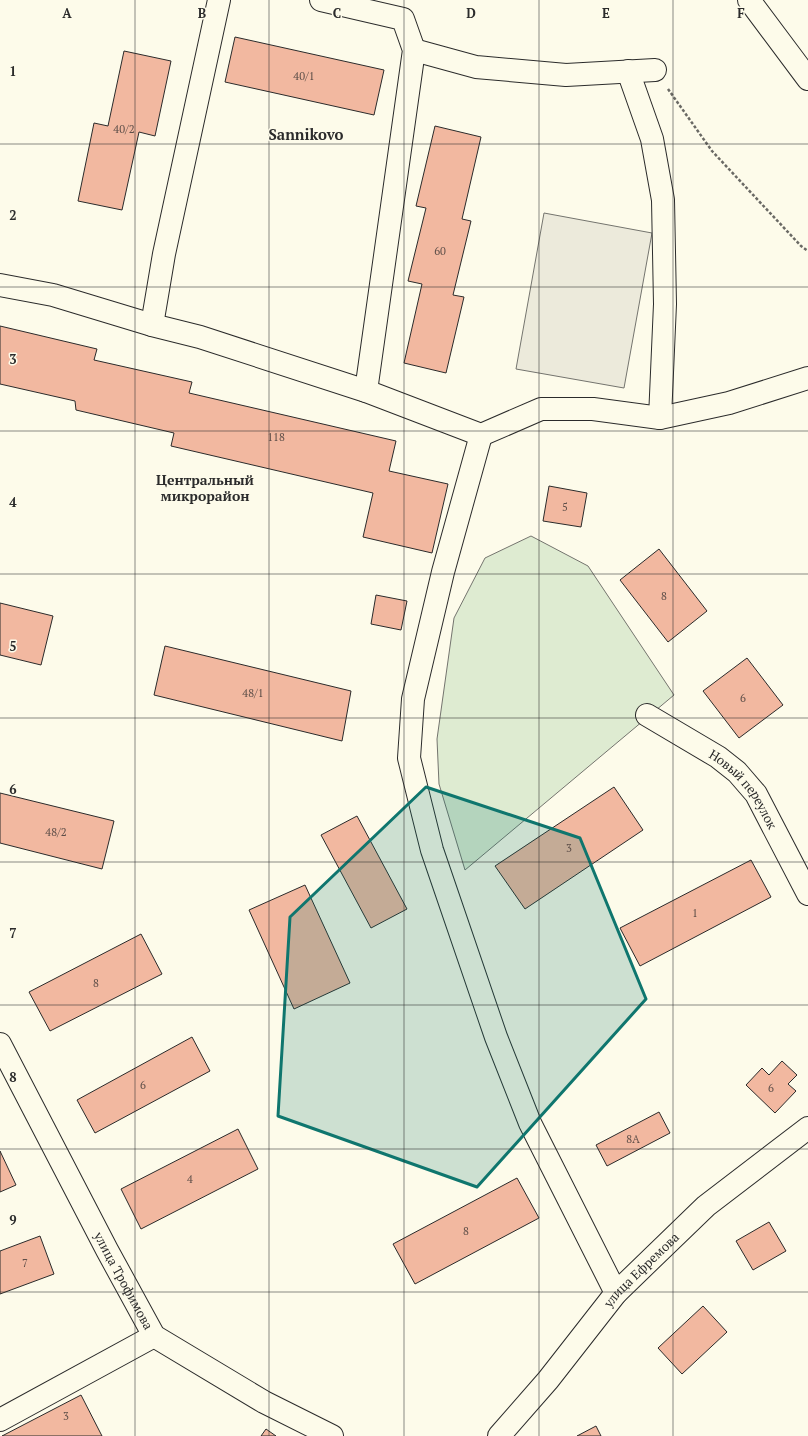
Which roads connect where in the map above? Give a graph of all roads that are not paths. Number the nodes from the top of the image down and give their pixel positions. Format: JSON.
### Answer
{"nodes":[{"id":1,"x":219,"y":0,"type":"edge"},
{"id":2,"x":321,"y":0,"type":"edge"},
{"id":3,"x":749,"y":0,"type":"edge"},
{"id":4,"x":414,"y":50,"type":"junction"},
{"id":5,"x":655,"y":70,"type":"road end"},
{"id":6,"x":628,"y":71,"type":"junction"},
{"id":7,"x":808,"y":79,"type":"edge"},
{"id":8,"x":0,"y":285,"type":"edge"},
{"id":9,"x":152,"y":326,"type":"junction"},
{"id":10,"x":808,"y":378,"type":"edge"},
{"id":11,"x":366,"y":391,"type":"junction"},
{"id":12,"x":660,"y":418,"type":"junction"},
{"id":13,"x":481,"y":434,"type":"junction"},
{"id":14,"x":647,"y":715,"type":"dead end"},
{"id":15,"x":808,"y":894,"type":"edge"},
{"id":16,"x":0,"y":1044,"type":"edge"},
{"id":17,"x":808,"y":1128,"type":"edge"},
{"id":18,"x":616,"y":1293,"type":"junction"},
{"id":19,"x":154,"y":1336,"type":"junction"},
{"id":20,"x":0,"y":1420,"type":"edge"},
{"id":21,"x":332,"y":1436,"type":"edge"},
{"id":22,"x":499,"y":1436,"type":"edge"}],
"edges":[{"from":1,"to":9,"type":"street"},
{"from":2,"to":4,"type":"street"},
{"from":3,"to":7,"type":"street"},
{"from":4,"to":6,"type":"street"},
{"from":4,"to":11,"type":"street"},
{"from":5,"to":6,"type":"street"},
{"from":6,"to":12,"type":"street"},
{"from":8,"to":9,"type":"street"},
{"from":9,"to":11,"type":"street"},
{"from":10,"to":12,"type":"street"},
{"from":11,"to":13,"type":"street"},
{"from":12,"to":13,"type":"street"},
{"from":13,"to":18,"type":"street"},
{"from":14,"to":15,"type":"street","name":"Новый переулок"},
{"from":16,"to":19,"type":"street","name":"улица Трофимова"},
{"from":17,"to":18,"type":"street","name":"улица Ефремова"},
{"from":18,"to":22,"type":"street","name":"улица Ефремова"},
{"from":19,"to":20,"type":"street"},
{"from":19,"to":21,"type":"street","name":"улица Трофимова"}]}
